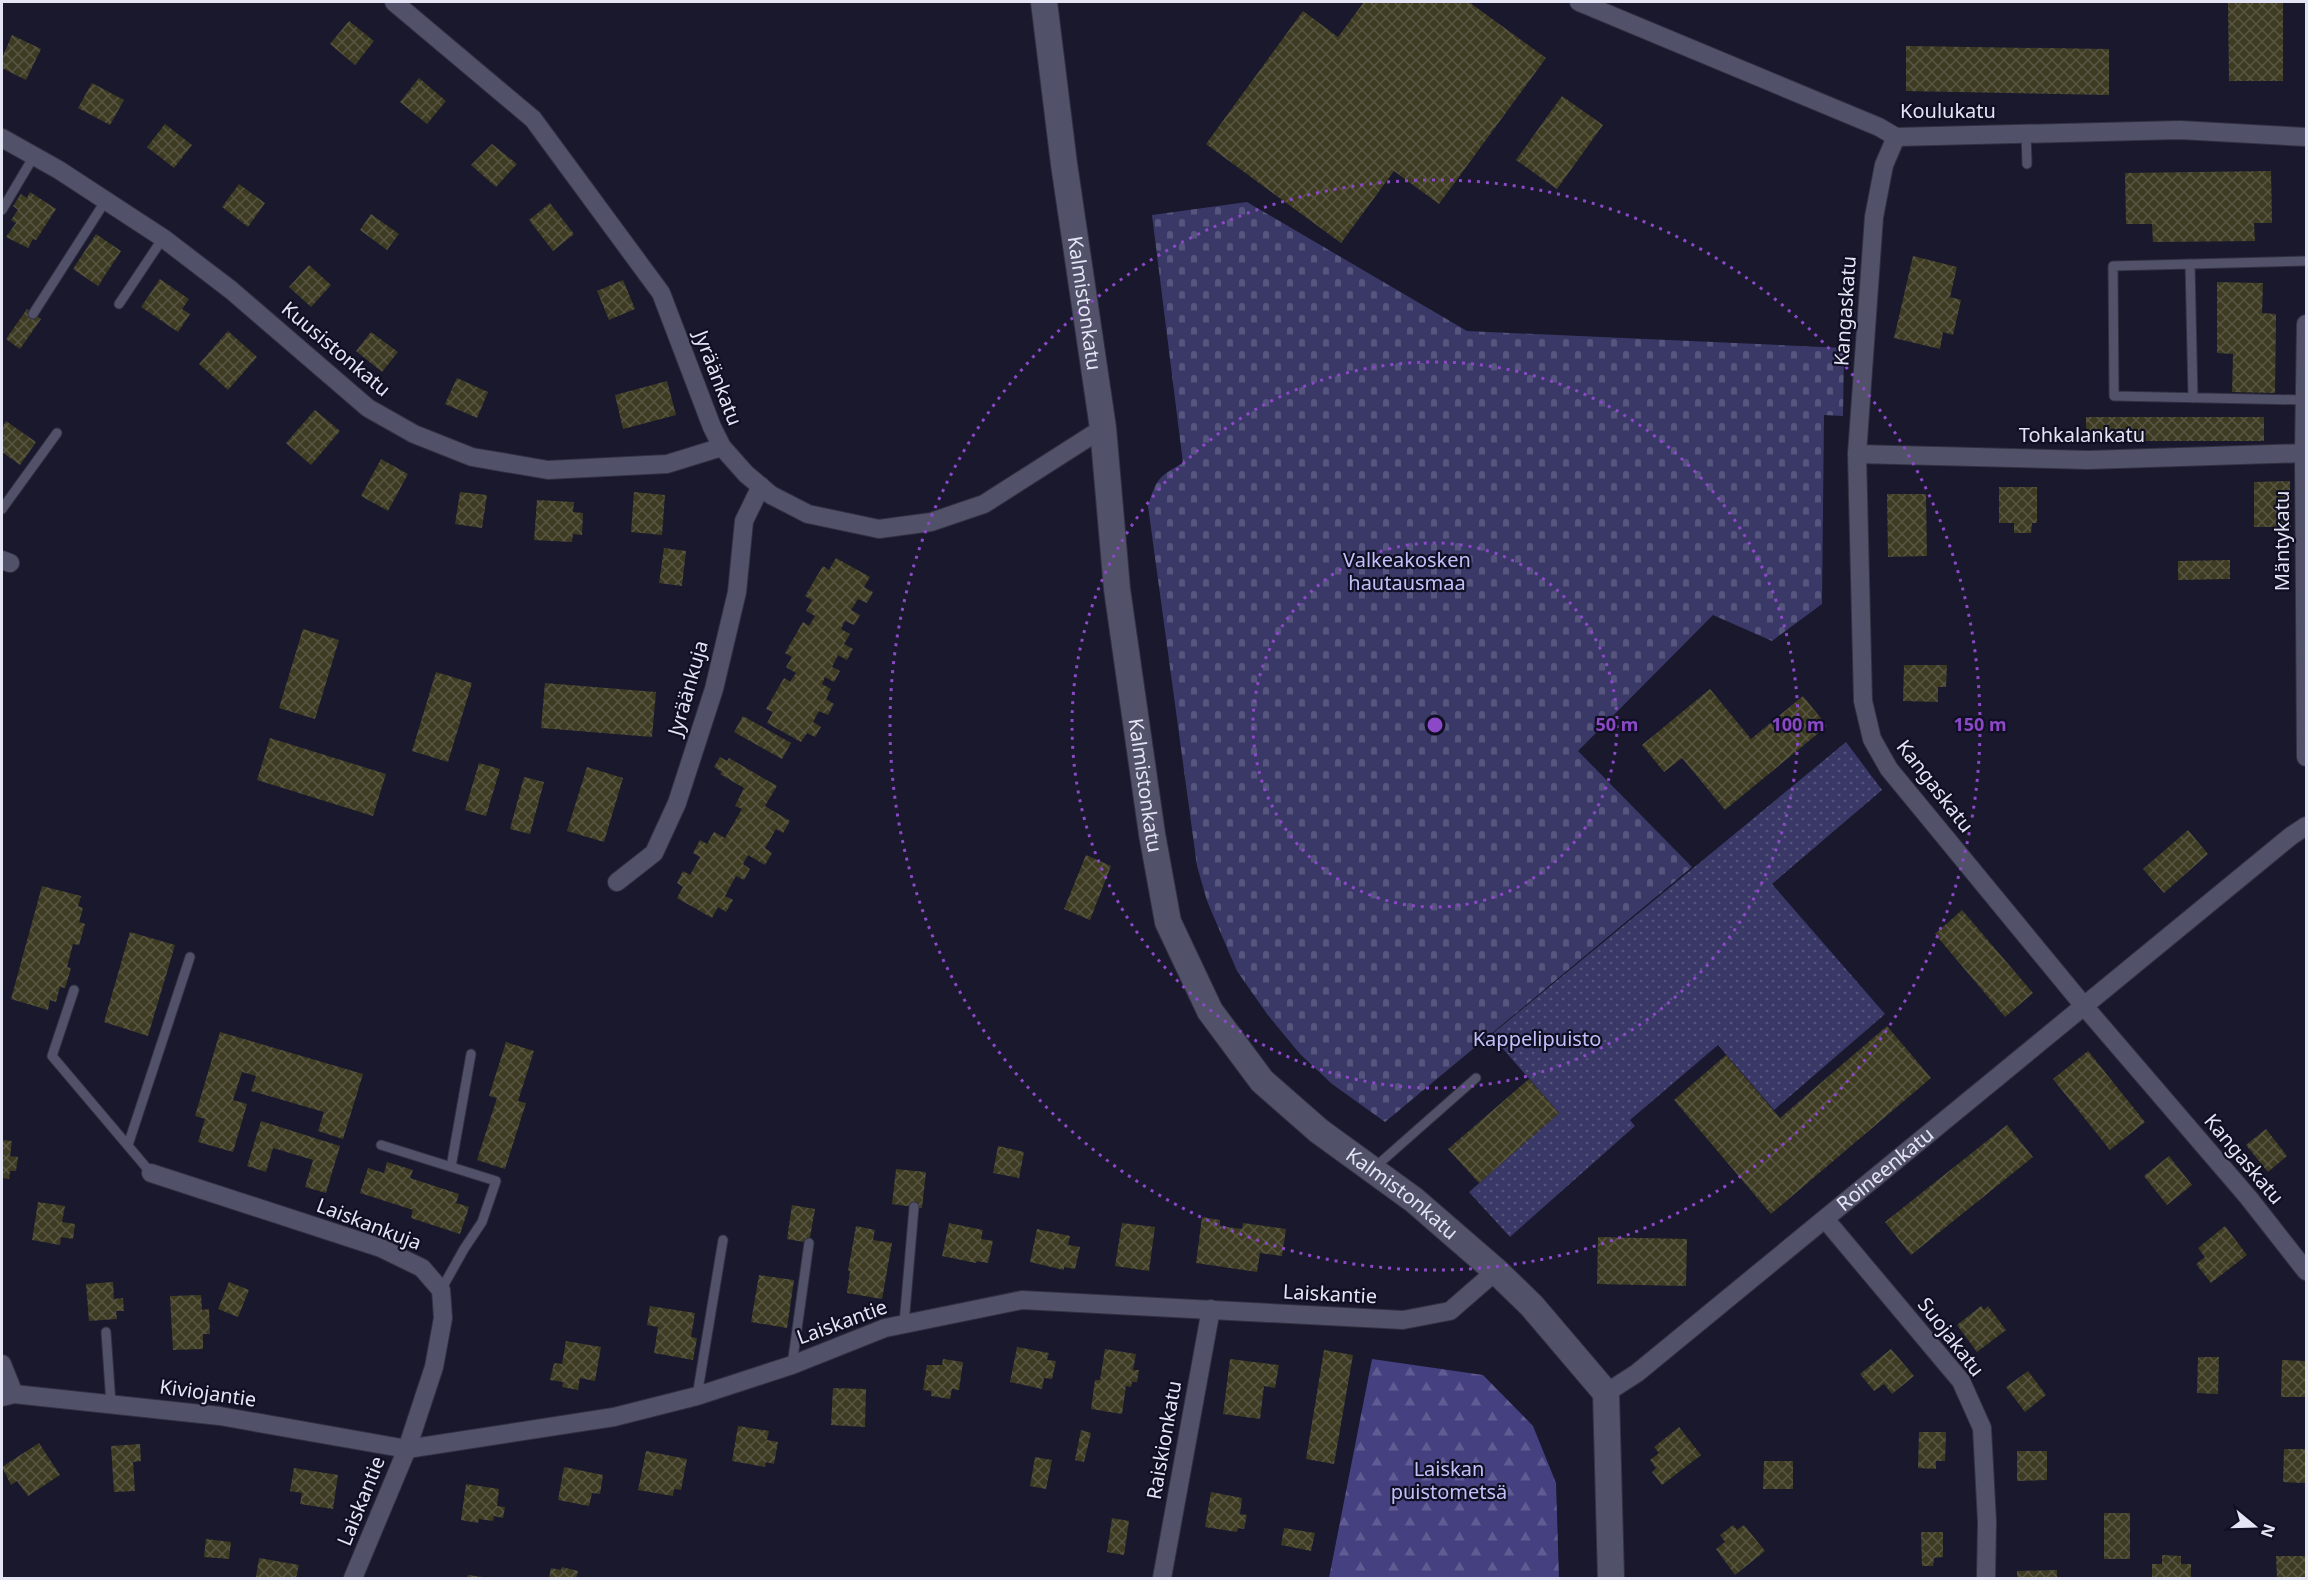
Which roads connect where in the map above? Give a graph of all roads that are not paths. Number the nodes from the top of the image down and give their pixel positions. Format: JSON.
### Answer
{"nodes":[{"id":1,"x":394,"y":2,"type":"edge"},
{"id":2,"x":1044,"y":2,"type":"edge"},
{"id":3,"x":1580,"y":2,"type":"edge"},
{"id":4,"x":2026,"y":133,"type":"junction"},
{"id":5,"x":1896,"y":137,"type":"junction"},
{"id":6,"x":2307,"y":137,"type":"edge"},
{"id":7,"x":2,"y":138,"type":"edge"},
{"id":8,"x":34,"y":156,"type":"junction"},
{"id":9,"x":2027,"y":164,"type":"dead end"},
{"id":10,"x":106,"y":200,"type":"junction"},
{"id":11,"x":2,"y":210,"type":"edge"},
{"id":12,"x":163,"y":238,"type":"junction"},
{"id":13,"x":2307,"y":261,"type":"edge"},
{"id":14,"x":2190,"y":264,"type":"junction"},
{"id":15,"x":119,"y":304,"type":"dead end"},
{"id":16,"x":33,"y":314,"type":"dead end"},
{"id":17,"x":2307,"y":324,"type":"edge"},
{"id":18,"x":2193,"y":398,"type":"junction"},
{"id":19,"x":2305,"y":400,"type":"edge"},
{"id":20,"x":1102,"y":428,"type":"junction"},
{"id":21,"x":57,"y":433,"type":"dead end"},
{"id":22,"x":722,"y":447,"type":"junction"},
{"id":23,"x":2305,"y":453,"type":"edge"},
{"id":24,"x":1857,"y":454,"type":"junction"},
{"id":25,"x":761,"y":486,"type":"junction"},
{"id":26,"x":2,"y":509,"type":"edge"},
{"id":27,"x":2307,"y":757,"type":"edge"},
{"id":28,"x":2307,"y":826,"type":"edge"},
{"id":29,"x":617,"y":882,"type":"dead end"},
{"id":30,"x":190,"y":957,"type":"dead end"},
{"id":31,"x":74,"y":990,"type":"dead end"},
{"id":32,"x":2084,"y":1006,"type":"junction"},
{"id":33,"x":471,"y":1054,"type":"dead end"},
{"id":34,"x":1476,"y":1078,"type":"dead end"},
{"id":35,"x":128,"y":1145,"type":"junction"},
{"id":36,"x":381,"y":1145,"type":"dead end"},
{"id":37,"x":451,"y":1167,"type":"junction"},
{"id":38,"x":1373,"y":1170,"type":"junction"},
{"id":39,"x":151,"y":1173,"type":"joint"},
{"id":40,"x":915,"y":1207,"type":"dead end"},
{"id":41,"x":1825,"y":1219,"type":"junction"},
{"id":42,"x":723,"y":1240,"type":"dead end"},
{"id":43,"x":809,"y":1243,"type":"dead end"},
{"id":44,"x":1496,"y":1271,"type":"junction"},
{"id":45,"x":2307,"y":1271,"type":"edge"},
{"id":46,"x":441,"y":1290,"type":"junction"},
{"id":47,"x":1210,"y":1309,"type":"junction"},
{"id":48,"x":904,"y":1324,"type":"junction"},
{"id":49,"x":106,"y":1332,"type":"dead end"},
{"id":50,"x":2,"y":1364,"type":"edge"},
{"id":51,"x":792,"y":1365,"type":"junction"},
{"id":52,"x":1606,"y":1393,"type":"junction"},
{"id":53,"x":8,"y":1395,"type":"edge"},
{"id":54,"x":697,"y":1396,"type":"junction"},
{"id":55,"x":111,"y":1404,"type":"junction"},
{"id":56,"x":407,"y":1449,"type":"junction"},
{"id":57,"x":354,"y":1578,"type":"edge"},
{"id":58,"x":1162,"y":1578,"type":"edge"},
{"id":59,"x":1611,"y":1578,"type":"edge"},
{"id":60,"x":1986,"y":1578,"type":"edge"}],
"edges":[{"from":1,"to":22,"type":"street","name":"Jyräänkatu"},
{"from":2,"to":20,"type":"street","name":"Kalmistonkatu"},
{"from":3,"to":5,"type":"street","name":"Koulukatu"},
{"from":4,"to":5,"type":"street","name":"Koulukatu"},
{"from":4,"to":6,"type":"street","name":"Koulukatu"},
{"from":4,"to":9,"type":"lane"},
{"from":5,"to":24,"type":"street","name":"Kangaskatu"},
{"from":7,"to":8,"type":"street","name":"Kuusistonkatu"},
{"from":8,"to":10,"type":"street","name":"Kuusistonkatu"},
{"from":8,"to":11,"type":"lane"},
{"from":10,"to":12,"type":"street","name":"Kuusistonkatu"},
{"from":10,"to":16,"type":"lane"},
{"from":12,"to":15,"type":"lane"},
{"from":12,"to":22,"type":"street","name":"Kuusistonkatu"},
{"from":13,"to":14,"type":"lane"},
{"from":14,"to":18,"type":"lane"},
{"from":14,"to":18,"type":"lane"},
{"from":17,"to":19,"type":"street","name":"Mäntykatu"},
{"from":18,"to":19,"type":"lane"},
{"from":19,"to":23,"type":"street","name":"Mäntykatu"},
{"from":20,"to":25,"type":"street","name":"Jyräänkatu"},
{"from":20,"to":38,"type":"street","name":"Kalmistonkatu"},
{"from":21,"to":26,"type":"lane"},
{"from":22,"to":25,"type":"street","name":"Jyräänkatu"},
{"from":23,"to":24,"type":"street","name":"Tohkalankatu"},
{"from":23,"to":27,"type":"street","name":"Mäntykatu"},
{"from":24,"to":32,"type":"street","name":"Kangaskatu"},
{"from":25,"to":29,"type":"street","name":"Jyräänkuja"},
{"from":28,"to":32,"type":"street","name":"Roineenkatu"},
{"from":30,"to":35,"type":"lane"},
{"from":31,"to":35,"type":"lane"},
{"from":32,"to":41,"type":"street","name":"Roineenkatu"},
{"from":32,"to":45,"type":"street","name":"Kangaskatu"},
{"from":33,"to":37,"type":"lane"},
{"from":34,"to":38,"type":"lane"},
{"from":35,"to":39,"type":"lane"},
{"from":36,"to":37,"type":"lane"},
{"from":37,"to":46,"type":"lane"},
{"from":38,"to":44,"type":"street","name":"Kalmistonkatu"},
{"from":39,"to":46,"type":"street","name":"Laiskankuja"},
{"from":40,"to":48,"type":"lane"},
{"from":41,"to":52,"type":"street","name":"Roineenkatu"},
{"from":41,"to":60,"type":"street","name":"Suojakatu"},
{"from":42,"to":54,"type":"lane"},
{"from":43,"to":51,"type":"lane"},
{"from":44,"to":47,"type":"street","name":"Laiskantie"},
{"from":44,"to":52,"type":"street","name":"Kalmistonkatu"},
{"from":46,"to":56,"type":"street"},
{"from":47,"to":48,"type":"street","name":"Laiskantie"},
{"from":47,"to":58,"type":"street","name":"Raiskionkatu"},
{"from":48,"to":51,"type":"street","name":"Laiskantie"},
{"from":49,"to":55,"type":"lane"},
{"from":50,"to":53,"type":"street"},
{"from":51,"to":54,"type":"street","name":"Laiskantie"},
{"from":52,"to":59,"type":"street"},
{"from":53,"to":55,"type":"street","name":"Kiviojantie"},
{"from":54,"to":56,"type":"street","name":"Laiskantie"},
{"from":55,"to":56,"type":"street","name":"Kiviojantie"},
{"from":56,"to":57,"type":"street","name":"Laiskantie"}]}
